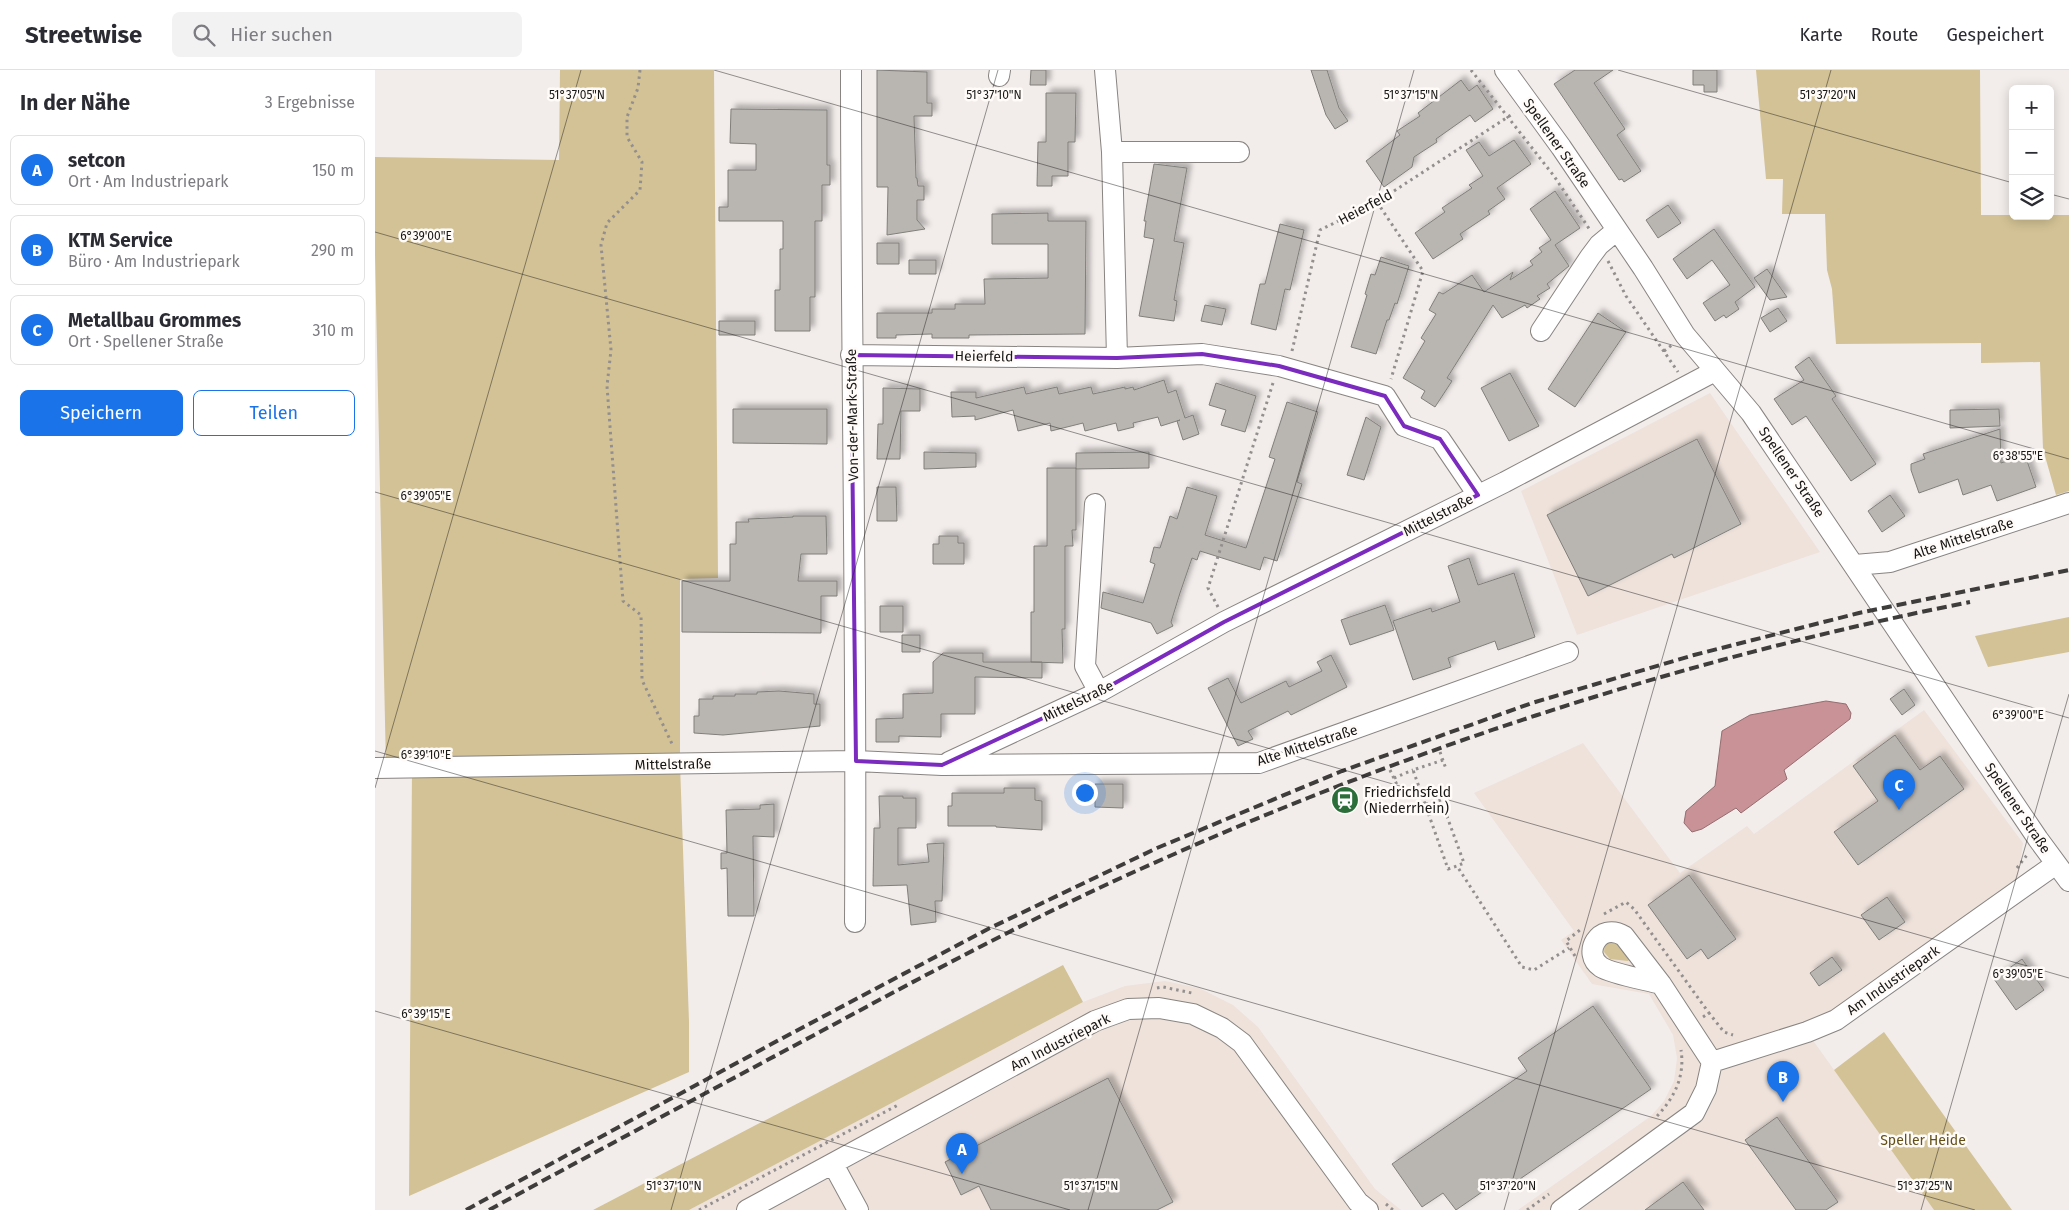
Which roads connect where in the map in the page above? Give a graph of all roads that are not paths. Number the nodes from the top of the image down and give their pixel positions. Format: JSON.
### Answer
{"nodes":[{"id":1,"x":851,"y":70,"type":"edge"},
{"id":2,"x":1105,"y":70,"type":"edge"},
{"id":3,"x":1505,"y":70,"type":"edge"},
{"id":4,"x":1112,"y":152,"type":"junction"},
{"id":5,"x":1239,"y":152,"type":"dead end"},
{"id":6,"x":1617,"y":230,"type":"junction"},
{"id":7,"x":1541,"y":331,"type":"dead end"},
{"id":8,"x":851,"y":355,"type":"junction"},
{"id":9,"x":1117,"y":358,"type":"junction"},
{"id":10,"x":1715,"y":370,"type":"junction"},
{"id":11,"x":1477,"y":495,"type":"junction"},
{"id":12,"x":2069,"y":503,"type":"edge"},
{"id":13,"x":1095,"y":504,"type":"dead end"},
{"id":14,"x":1855,"y":565,"type":"junction"},
{"id":15,"x":1568,"y":652,"type":"dead end"},
{"id":16,"x":1099,"y":692,"type":"junction"},
{"id":17,"x":856,"y":761,"type":"junction"},
{"id":18,"x":942,"y":765,"type":"junction"},
{"id":19,"x":375,"y":768,"type":"edge"},
{"id":20,"x":2056,"y":864,"type":"junction"},
{"id":21,"x":2069,"y":882,"type":"edge"},
{"id":22,"x":855,"y":922,"type":"dead end"},
{"id":23,"x":1661,"y":984,"type":"dead end"},
{"id":24,"x":1713,"y":1062,"type":"junction"},
{"id":25,"x":833,"y":1164,"type":"junction"},
{"id":26,"x":1556,"y":1202,"type":"edge"},
{"id":27,"x":1377,"y":1207,"type":"edge"},
{"id":28,"x":747,"y":1210,"type":"edge"},
{"id":29,"x":859,"y":1210,"type":"edge"}],
"edges":[{"from":1,"to":8,"type":"street","name":"Von-der-Mark-Straße"},
{"from":2,"to":4,"type":"street"},
{"from":3,"to":6,"type":"street","name":"Spellener Straße"},
{"from":4,"to":5,"type":"street"},
{"from":4,"to":9,"type":"street"},
{"from":6,"to":7,"type":"street"},
{"from":6,"to":10,"type":"street","name":"Spellener Straße"},
{"from":8,"to":9,"type":"street","name":"Heierfeld"},
{"from":8,"to":17,"type":"street","name":"Von-der-Mark-Straße"},
{"from":9,"to":11,"type":"street","name":"Heierfeld"},
{"from":10,"to":11,"type":"street","name":"Mittelstraße"},
{"from":10,"to":14,"type":"street","name":"Spellener Straße"},
{"from":11,"to":16,"type":"street","name":"Mittelstraße"},
{"from":12,"to":14,"type":"street","name":"Alte Mittelstraße"},
{"from":13,"to":16,"type":"street"},
{"from":14,"to":20,"type":"street","name":"Spellener Straße"},
{"from":15,"to":18,"type":"street","name":"Alte Mittelstraße"},
{"from":16,"to":18,"type":"street","name":"Mittelstraße"},
{"from":17,"to":18,"type":"street","name":"Mittelstraße"},
{"from":17,"to":19,"type":"street","name":"Mittelstraße"},
{"from":17,"to":22,"type":"street","name":"Von-der-Mark-Straße"},
{"from":20,"to":21,"type":"street","name":"Spellener Straße"},
{"from":20,"to":24,"type":"street","name":"Am Industriepark"},
{"from":23,"to":24,"type":"street"},
{"from":24,"to":26,"type":"street"},
{"from":25,"to":27,"type":"street","name":"Am Industriepark"},
{"from":25,"to":28,"type":"street","name":"Am Industriepark"},
{"from":25,"to":29,"type":"street"}]}
